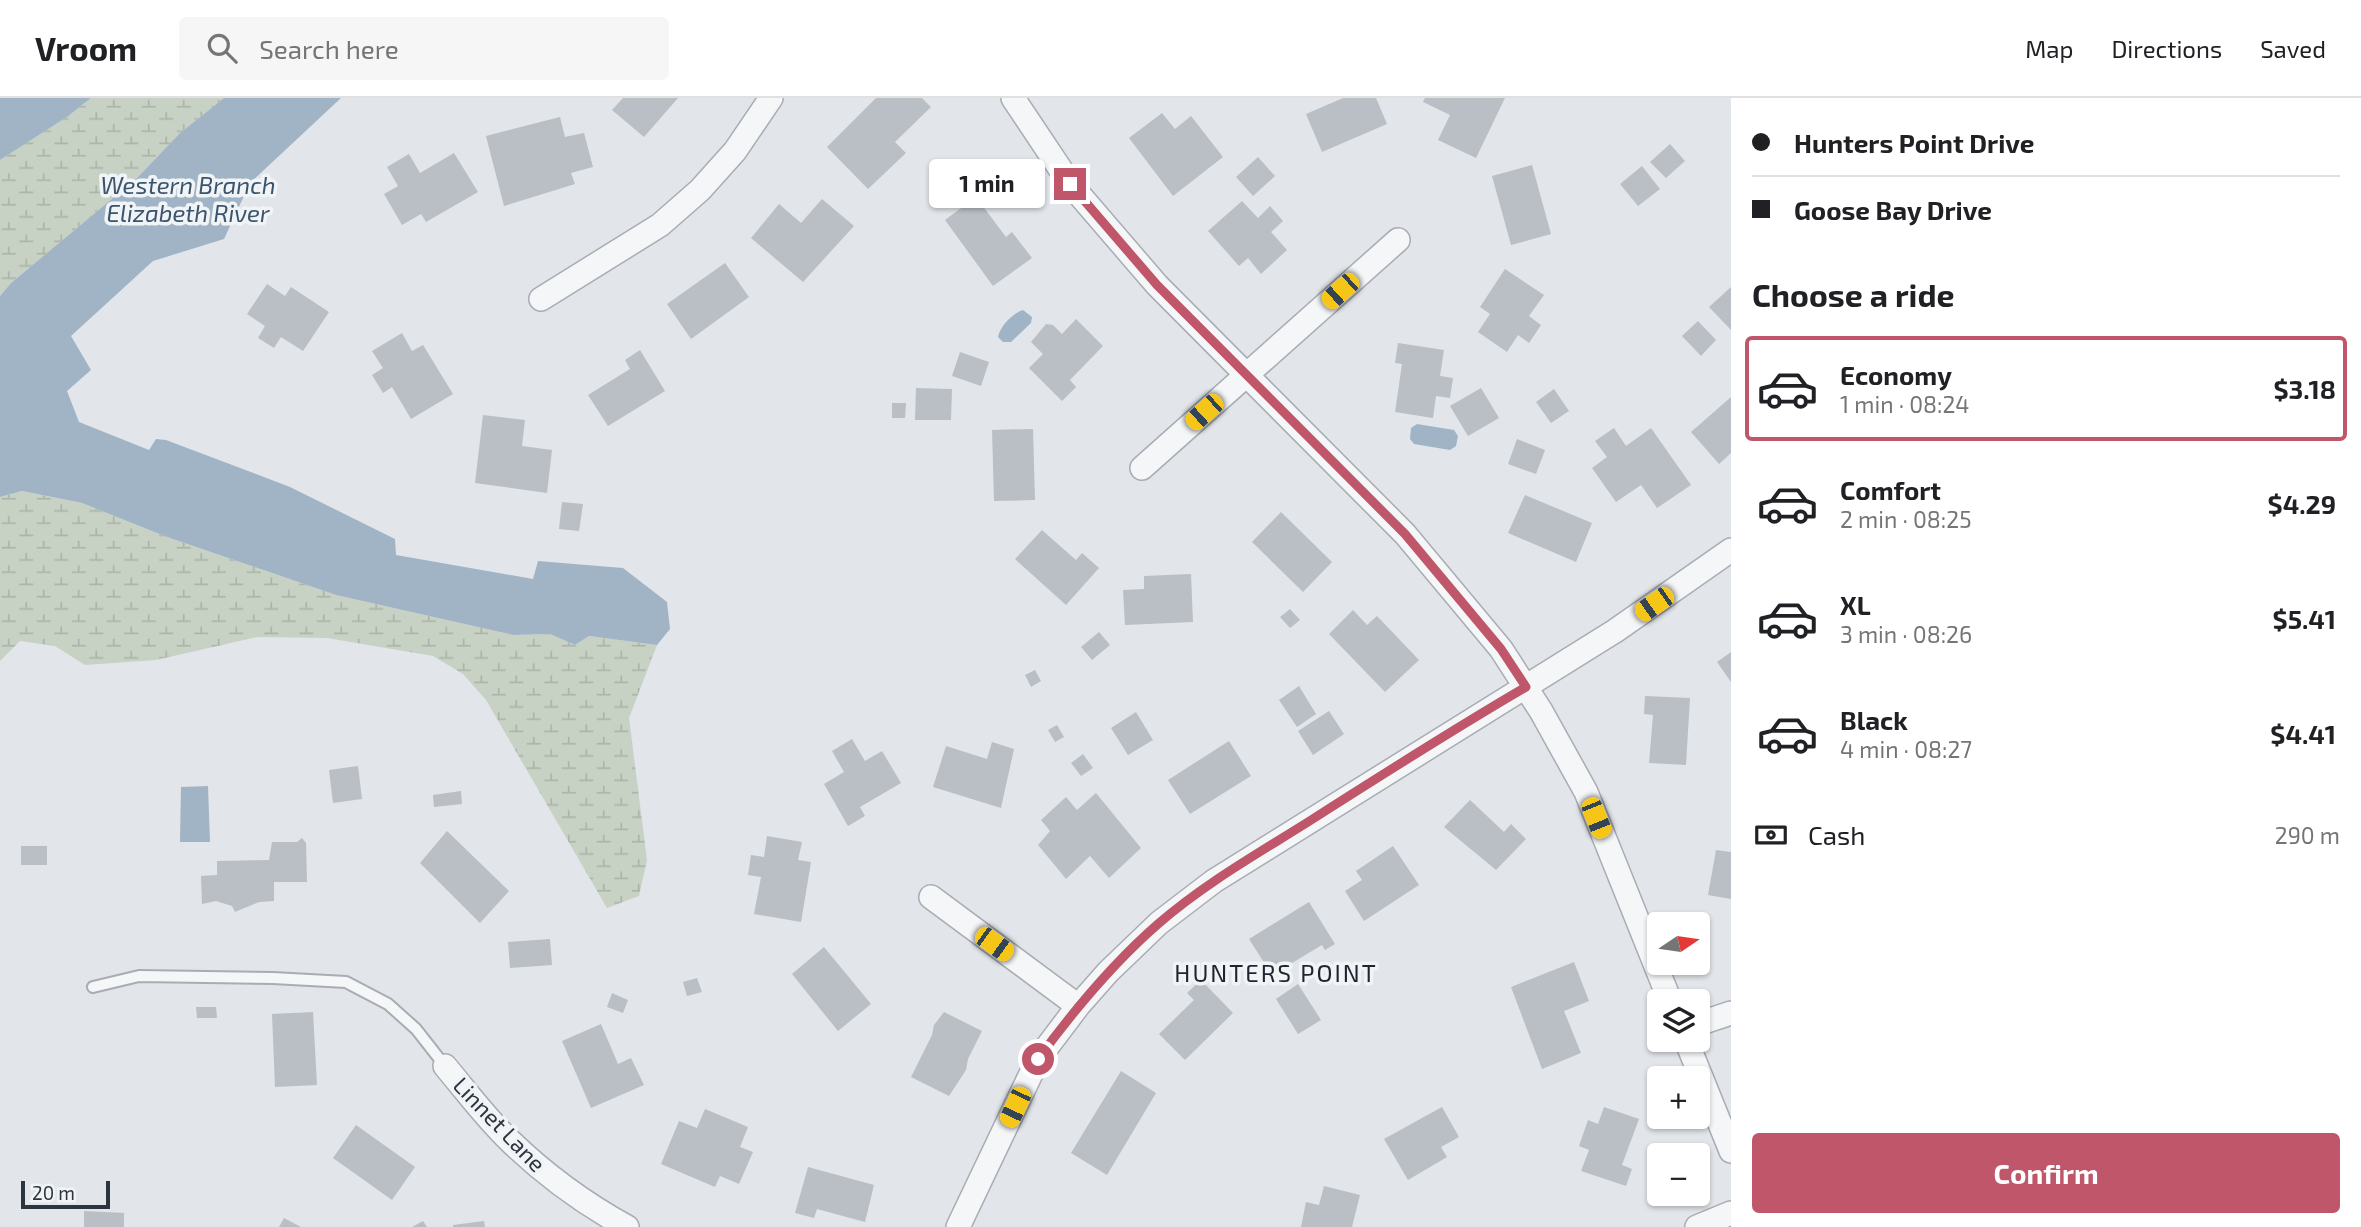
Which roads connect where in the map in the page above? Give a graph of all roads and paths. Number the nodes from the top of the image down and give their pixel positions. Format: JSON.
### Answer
{"nodes":[{"id":1,"x":771,"y":98,"type":"edge"},
{"id":2,"x":1013,"y":98,"type":"edge"},
{"id":3,"x":1398,"y":240,"type":"dead end"},
{"id":4,"x":541,"y":299,"type":"dead end"},
{"id":5,"x":1245,"y":376,"type":"junction"},
{"id":6,"x":1142,"y":468,"type":"dead end"},
{"id":7,"x":1731,"y":550,"type":"edge"},
{"id":8,"x":1526,"y":687,"type":"junction"},
{"id":9,"x":931,"y":897,"type":"dead end"},
{"id":10,"x":93,"y":987,"type":"dead end"},
{"id":11,"x":1665,"y":989,"type":"edge"},
{"id":12,"x":1078,"y":1006,"type":"junction"},
{"id":13,"x":1731,"y":1013,"type":"edge"},
{"id":14,"x":1710,"y":1020,"type":"edge"},
{"id":15,"x":1691,"y":1052,"type":"edge"},
{"id":16,"x":445,"y":1066,"type":"joint"},
{"id":17,"x":1731,"y":1151,"type":"edge"},
{"id":18,"x":1731,"y":1213,"type":"edge"},
{"id":19,"x":604,"y":1221,"type":"edge"},
{"id":20,"x":627,"y":1227,"type":"edge"},
{"id":21,"x":958,"y":1227,"type":"edge"},
{"id":22,"x":1697,"y":1227,"type":"edge"}],
"edges":[{"from":1,"to":4,"type":"street"},
{"from":2,"to":5,"type":"street"},
{"from":3,"to":5,"type":"street"},
{"from":5,"to":6,"type":"street"},
{"from":5,"to":8,"type":"street"},
{"from":7,"to":8,"type":"street"},
{"from":8,"to":11,"type":"street"},
{"from":8,"to":12,"type":"street"},
{"from":9,"to":12,"type":"street"},
{"from":10,"to":16,"type":"lane"},
{"from":12,"to":21,"type":"street"},
{"from":13,"to":14,"type":"street"},
{"from":15,"to":17,"type":"street"},
{"from":16,"to":19,"type":"street","name":"Linnet Lane"},
{"from":18,"to":22,"type":"street"},
{"from":19,"to":20,"type":"street","name":"Linnet Lane"}]}
